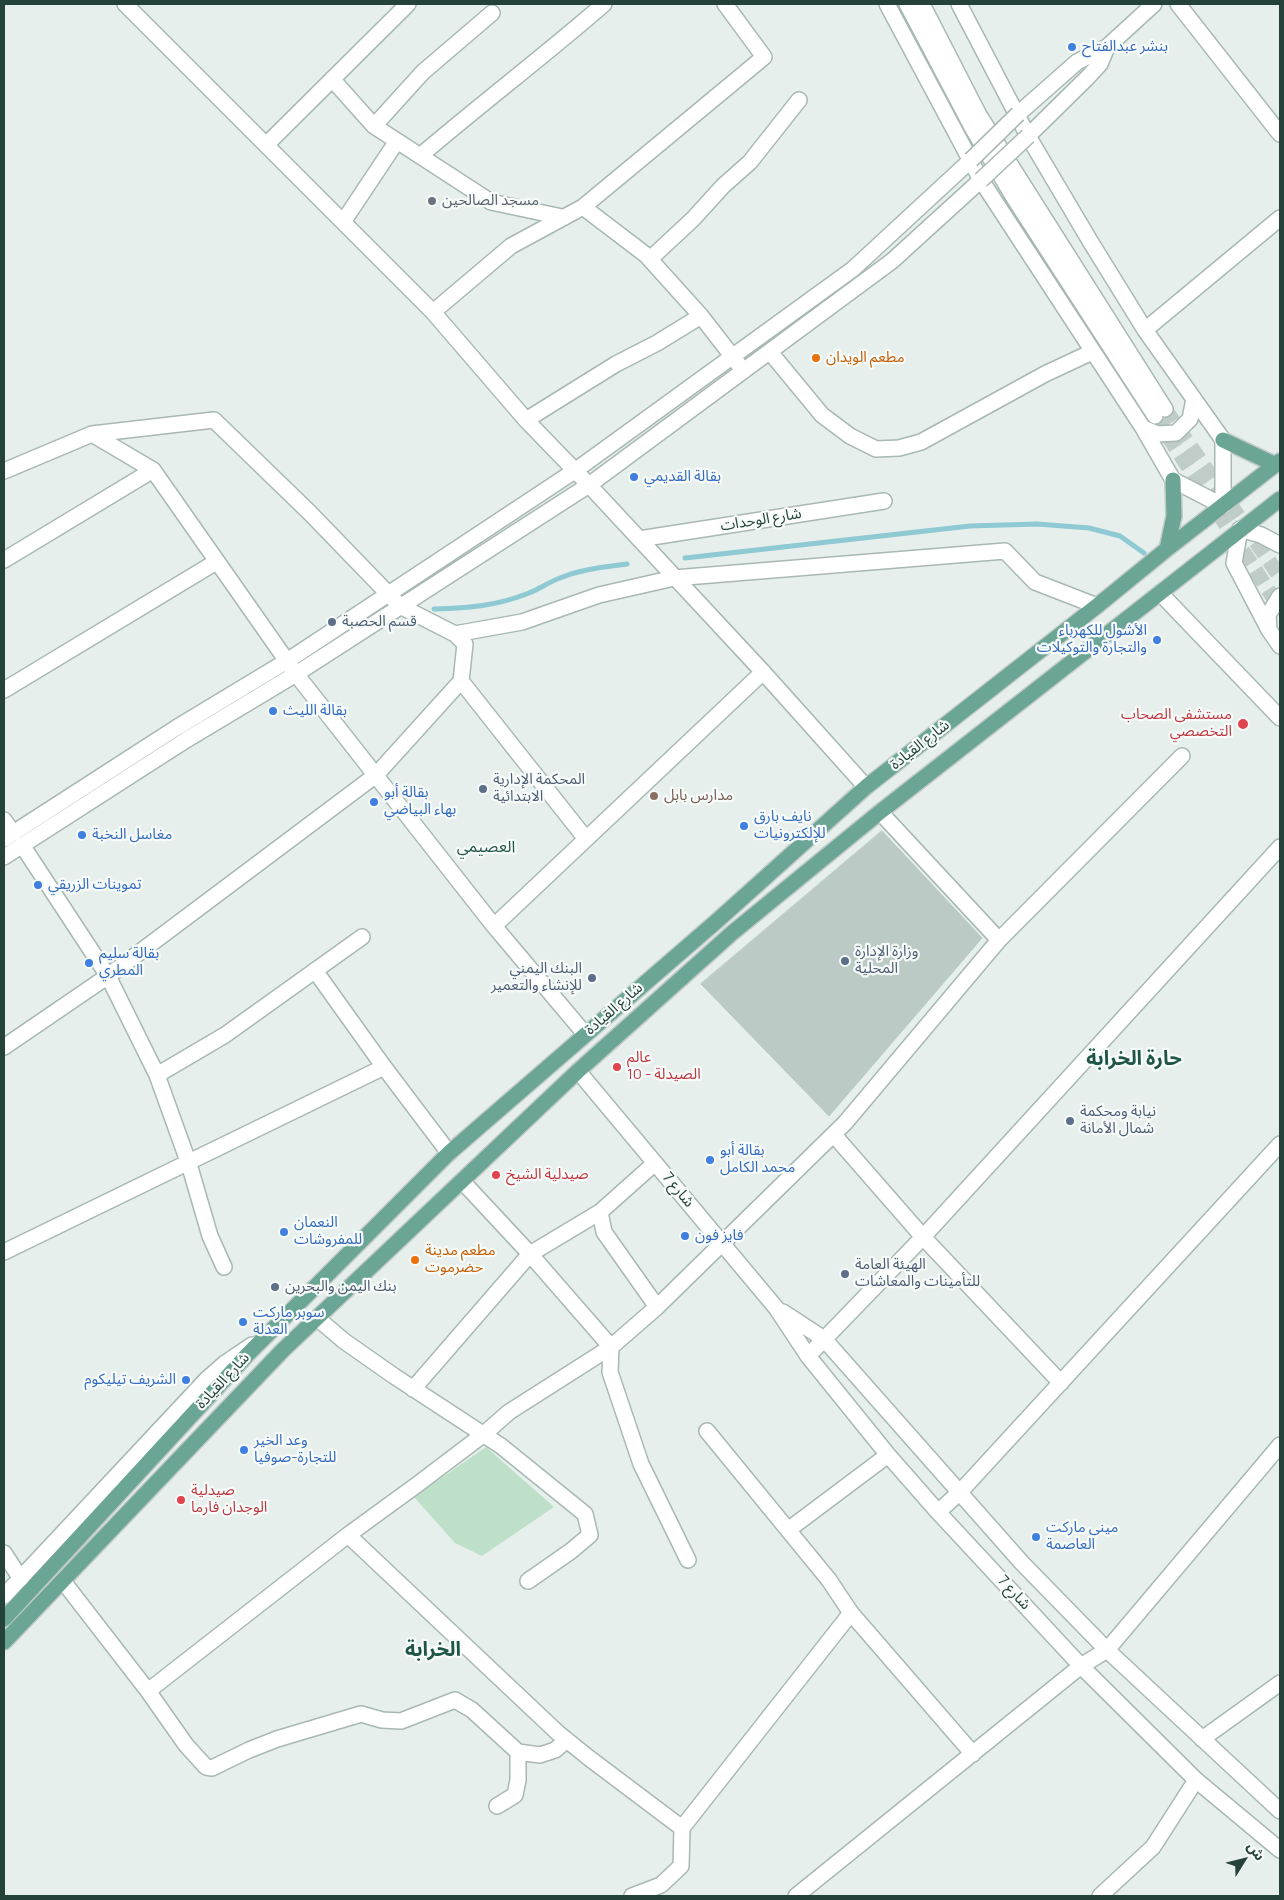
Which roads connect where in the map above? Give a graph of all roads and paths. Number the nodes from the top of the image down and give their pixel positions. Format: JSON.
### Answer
{"nodes":[{"id":1,"x":125,"y":4,"type":"edge"},
{"id":2,"x":408,"y":4,"type":"edge"},
{"id":3,"x":604,"y":4,"type":"edge"},
{"id":4,"x":725,"y":4,"type":"edge"},
{"id":5,"x":887,"y":4,"type":"edge"},
{"id":6,"x":906,"y":4,"type":"edge"},
{"id":7,"x":922,"y":4,"type":"edge"},
{"id":8,"x":959,"y":4,"type":"edge"},
{"id":9,"x":1178,"y":4,"type":"edge"},
{"id":10,"x":1144,"y":7,"type":"edge"},
{"id":11,"x":492,"y":13,"type":"dead end"},
{"id":12,"x":1107,"y":47,"type":"junction"},
{"id":13,"x":332,"y":78,"type":"junction"},
{"id":14,"x":798,"y":100,"type":"dead end"},
{"id":15,"x":1018,"y":114,"type":"junction"},
{"id":16,"x":374,"y":126,"type":"junction"},
{"id":17,"x":1280,"y":134,"type":"edge"},
{"id":18,"x":1028,"y":136,"type":"junction"},
{"id":19,"x":397,"y":141,"type":"junction"},
{"id":20,"x":266,"y":144,"type":"junction"},
{"id":21,"x":420,"y":156,"type":"junction"},
{"id":22,"x":971,"y":160,"type":"junction"},
{"id":23,"x":981,"y":180,"type":"junction"},
{"id":24,"x":583,"y":207,"type":"junction"},
{"id":25,"x":562,"y":217,"type":"junction"},
{"id":26,"x":1280,"y":218,"type":"edge"},
{"id":27,"x":343,"y":222,"type":"junction"},
{"id":28,"x":650,"y":259,"type":"junction"},
{"id":29,"x":433,"y":312,"type":"junction"},
{"id":30,"x":701,"y":316,"type":"junction"},
{"id":31,"x":1145,"y":330,"type":"junction"},
{"id":32,"x":770,"y":352,"type":"junction"},
{"id":33,"x":1092,"y":352,"type":"junction"},
{"id":34,"x":732,"y":357,"type":"junction"},
{"id":35,"x":744,"y":371,"type":"junction"},
{"id":36,"x":1194,"y":399,"type":"junction"},
{"id":37,"x":526,"y":420,"type":"junction"},
{"id":38,"x":1143,"y":428,"type":"junction"},
{"id":39,"x":92,"y":434,"type":"junction"},
{"id":40,"x":1223,"y":440,"type":"junction"},
{"id":41,"x":1278,"y":463,"type":"edge"},
{"id":42,"x":152,"y":470,"type":"junction"},
{"id":43,"x":576,"y":470,"type":"junction"},
{"id":44,"x":4,"y":471,"type":"edge"},
{"id":45,"x":1173,"y":480,"type":"junction"},
{"id":46,"x":589,"y":485,"type":"junction"},
{"id":47,"x":1280,"y":499,"type":"edge"},
{"id":48,"x":884,"y":501,"type":"dead end"},
{"id":49,"x":1223,"y":506,"type":"junction"},
{"id":50,"x":1240,"y":529,"type":"junction"},
{"id":51,"x":639,"y":539,"type":"junction"},
{"id":52,"x":1280,"y":545,"type":"edge"},
{"id":53,"x":1167,"y":549,"type":"junction"},
{"id":54,"x":4,"y":560,"type":"edge"},
{"id":55,"x":216,"y":562,"type":"junction"},
{"id":56,"x":674,"y":578,"type":"junction"},
{"id":57,"x":388,"y":593,"type":"junction"},
{"id":58,"x":1160,"y":593,"type":"junction"},
{"id":59,"x":1280,"y":596,"type":"edge"},
{"id":60,"x":400,"y":606,"type":"junction"},
{"id":61,"x":1096,"y":606,"type":"junction"},
{"id":62,"x":1269,"y":630,"type":"junction"},
{"id":63,"x":455,"y":634,"type":"junction"},
{"id":64,"x":1280,"y":646,"type":"edge"},
{"id":65,"x":287,"y":661,"type":"junction"},
{"id":66,"x":763,"y":672,"type":"junction"},
{"id":67,"x":296,"y":674,"type":"junction"},
{"id":68,"x":461,"y":681,"type":"junction"},
{"id":69,"x":4,"y":690,"type":"edge"},
{"id":70,"x":1280,"y":718,"type":"edge"},
{"id":71,"x":1182,"y":756,"type":"dead end"},
{"id":72,"x":376,"y":775,"type":"junction"},
{"id":73,"x":866,"y":787,"type":"junction"},
{"id":74,"x":880,"y":812,"type":"junction"},
{"id":75,"x":4,"y":820,"type":"edge"},
{"id":76,"x":13,"y":839,"type":"edge"},
{"id":77,"x":586,"y":839,"type":"junction"},
{"id":78,"x":1280,"y":848,"type":"edge"},
{"id":79,"x":4,"y":857,"type":"edge"},
{"id":80,"x":494,"y":926,"type":"junction"},
{"id":81,"x":362,"y":937,"type":"dead end"},
{"id":82,"x":999,"y":940,"type":"junction"},
{"id":83,"x":316,"y":972,"type":"junction"},
{"id":84,"x":108,"y":976,"type":"junction"},
{"id":85,"x":585,"y":1034,"type":"junction"},
{"id":86,"x":4,"y":1047,"type":"edge"},
{"id":87,"x":384,"y":1067,"type":"junction"},
{"id":88,"x":578,"y":1071,"type":"junction"},
{"id":89,"x":157,"y":1074,"type":"junction"},
{"id":90,"x":834,"y":1135,"type":"junction"},
{"id":91,"x":1280,"y":1144,"type":"edge"},
{"id":92,"x":449,"y":1153,"type":"junction"},
{"id":93,"x":655,"y":1163,"type":"junction"},
{"id":94,"x":188,"y":1164,"type":"junction"},
{"id":95,"x":462,"y":1181,"type":"junction"},
{"id":96,"x":600,"y":1212,"type":"junction"},
{"id":97,"x":923,"y":1237,"type":"junction"},
{"id":98,"x":723,"y":1244,"type":"junction"},
{"id":99,"x":4,"y":1252,"type":"edge"},
{"id":100,"x":530,"y":1254,"type":"junction"},
{"id":101,"x":224,"y":1267,"type":"dead end"},
{"id":102,"x":657,"y":1307,"type":"junction"},
{"id":103,"x":777,"y":1309,"type":"junction"},
{"id":104,"x":317,"y":1318,"type":"junction"},
{"id":105,"x":266,"y":1336,"type":"junction"},
{"id":106,"x":824,"y":1339,"type":"junction"},
{"id":107,"x":611,"y":1347,"type":"junction"},
{"id":108,"x":808,"y":1356,"type":"junction"},
{"id":109,"x":1061,"y":1383,"type":"junction"},
{"id":110,"x":413,"y":1389,"type":"junction"},
{"id":111,"x":708,"y":1430,"type":"dead end"},
{"id":112,"x":484,"y":1434,"type":"junction"},
{"id":113,"x":1280,"y":1444,"type":"edge"},
{"id":114,"x":888,"y":1454,"type":"junction"},
{"id":115,"x":960,"y":1492,"type":"junction"},
{"id":116,"x":938,"y":1512,"type":"junction"},
{"id":117,"x":788,"y":1530,"type":"junction"},
{"id":118,"x":348,"y":1534,"type":"junction"},
{"id":119,"x":4,"y":1553,"type":"edge"},
{"id":120,"x":688,"y":1560,"type":"dead end"},
{"id":121,"x":21,"y":1579,"type":"junction"},
{"id":122,"x":528,"y":1581,"type":"dead end"},
{"id":123,"x":64,"y":1583,"type":"junction"},
{"id":124,"x":4,"y":1596,"type":"edge"},
{"id":125,"x":851,"y":1613,"type":"junction"},
{"id":126,"x":4,"y":1619,"type":"edge"},
{"id":127,"x":4,"y":1642,"type":"edge"},
{"id":128,"x":1107,"y":1650,"type":"junction"},
{"id":129,"x":4,"y":1652,"type":"edge"},
{"id":130,"x":1082,"y":1666,"type":"junction"},
{"id":131,"x":1280,"y":1683,"type":"edge"},
{"id":132,"x":148,"y":1691,"type":"junction"},
{"id":133,"x":1202,"y":1739,"type":"junction"},
{"id":134,"x":567,"y":1740,"type":"junction"},
{"id":135,"x":518,"y":1752,"type":"junction"},
{"id":136,"x":973,"y":1754,"type":"junction"},
{"id":137,"x":1196,"y":1780,"type":"junction"},
{"id":138,"x":497,"y":1806,"type":"dead end"},
{"id":139,"x":1280,"y":1811,"type":"edge"},
{"id":140,"x":682,"y":1828,"type":"junction"},
{"id":141,"x":1280,"y":1850,"type":"edge"},
{"id":142,"x":632,"y":1896,"type":"edge"},
{"id":143,"x":796,"y":1896,"type":"edge"},
{"id":144,"x":1100,"y":1896,"type":"edge"}],
"edges":[{"from":1,"to":20,"type":"street"},
{"from":2,"to":13,"type":"street"},
{"from":3,"to":21,"type":"street"},
{"from":4,"to":24,"type":"street"},
{"from":5,"to":22,"type":"street"},
{"from":6,"to":7,"type":"street"},
{"from":8,"to":15,"type":"street"},
{"from":9,"to":17,"type":"street"},
{"from":10,"to":12,"type":"street"},
{"from":11,"to":16,"type":"street"},
{"from":12,"to":15,"type":"street"},
{"from":12,"to":18,"type":"street"},
{"from":13,"to":16,"type":"street"},
{"from":13,"to":20,"type":"street"},
{"from":14,"to":28,"type":"street"},
{"from":15,"to":18,"type":"street"},
{"from":15,"to":22,"type":"street","bridge":true},
{"from":16,"to":19,"type":"street"},
{"from":18,"to":23,"type":"street","bridge":true},
{"from":18,"to":31,"type":"street"},
{"from":19,"to":21,"type":"street"},
{"from":19,"to":27,"type":"street"},
{"from":20,"to":27,"type":"street"},
{"from":21,"to":25,"type":"street"},
{"from":22,"to":23,"type":"street"},
{"from":22,"to":34,"type":"street"},
{"from":23,"to":32,"type":"street"},
{"from":23,"to":33,"type":"street"},
{"from":24,"to":25,"type":"street"},
{"from":24,"to":28,"type":"street"},
{"from":25,"to":29,"type":"street"},
{"from":26,"to":31,"type":"street"},
{"from":27,"to":29,"type":"street"},
{"from":28,"to":30,"type":"street"},
{"from":29,"to":37,"type":"street"},
{"from":30,"to":34,"type":"street"},
{"from":30,"to":37,"type":"street"},
{"from":31,"to":36,"type":"street"},
{"from":32,"to":33,"type":"street"},
{"from":32,"to":35,"type":"street"},
{"from":33,"to":38,"type":"street"},
{"from":34,"to":35,"type":"street"},
{"from":34,"to":43,"type":"street"},
{"from":35,"to":46,"type":"street"},
{"from":36,"to":38,"type":"street"},
{"from":36,"to":40,"type":"street"},
{"from":37,"to":43,"type":"street"},
{"from":38,"to":45,"type":"street"},
{"from":39,"to":42,"type":"street"},
{"from":39,"to":44,"type":"street"},
{"from":39,"to":57,"type":"street"},
{"from":40,"to":41,"type":"main road"},
{"from":40,"to":49,"type":"street"},
{"from":41,"to":49,"type":"main road","name":"شارع القيادة"},
{"from":42,"to":54,"type":"street"},
{"from":42,"to":55,"type":"street"},
{"from":43,"to":46,"type":"street"},
{"from":43,"to":57,"type":"street"},
{"from":45,"to":49,"type":"street"},
{"from":45,"to":53,"type":"main road"},
{"from":46,"to":51,"type":"street"},
{"from":46,"to":60,"type":"street"},
{"from":47,"to":50,"type":"main road","name":"شارع القيادة"},
{"from":48,"to":51,"type":"street","name":"شارع الوحدات"},
{"from":49,"to":53,"type":"main road","name":"شارع القيادة"},
{"from":50,"to":52,"type":"street"},
{"from":50,"to":58,"type":"main road","name":"شارع القيادة"},
{"from":50,"to":62,"type":"street"},
{"from":51,"to":56,"type":"street"},
{"from":53,"to":61,"type":"main road","name":"شارع القيادة"},
{"from":55,"to":65,"type":"street"},
{"from":55,"to":69,"type":"street"},
{"from":56,"to":61,"type":"street"},
{"from":56,"to":63,"type":"street"},
{"from":56,"to":66,"type":"street"},
{"from":57,"to":60,"type":"street"},
{"from":57,"to":65,"type":"street"},
{"from":58,"to":70,"type":"street"},
{"from":58,"to":74,"type":"main road","name":"شارع القيادة"},
{"from":59,"to":62,"type":"street"},
{"from":60,"to":63,"type":"street"},
{"from":60,"to":67,"type":"street"},
{"from":61,"to":73,"type":"main road","name":"شارع القيادة"},
{"from":62,"to":64,"type":"street"},
{"from":63,"to":68,"type":"street"},
{"from":65,"to":67,"type":"street"},
{"from":65,"to":76,"type":"street"},
{"from":66,"to":73,"type":"street"},
{"from":66,"to":77,"type":"street"},
{"from":67,"to":72,"type":"street"},
{"from":67,"to":76,"type":"street"},
{"from":68,"to":72,"type":"street"},
{"from":68,"to":77,"type":"street"},
{"from":71,"to":82,"type":"street"},
{"from":72,"to":80,"type":"street"},
{"from":72,"to":84,"type":"street"},
{"from":73,"to":85,"type":"main road","name":"شارع القيادة"},
{"from":74,"to":82,"type":"street"},
{"from":74,"to":88,"type":"main road","name":"شارع القيادة"},
{"from":75,"to":76,"type":"street"},
{"from":76,"to":79,"type":"street"},
{"from":76,"to":84,"type":"street"},
{"from":77,"to":80,"type":"street"},
{"from":78,"to":97,"type":"street"},
{"from":80,"to":85,"type":"street"},
{"from":81,"to":83,"type":"street"},
{"from":82,"to":90,"type":"street"},
{"from":83,"to":87,"type":"street"},
{"from":83,"to":89,"type":"street"},
{"from":84,"to":86,"type":"street"},
{"from":84,"to":89,"type":"street"},
{"from":85,"to":92,"type":"main road","name":"شارع القيادة"},
{"from":87,"to":92,"type":"street"},
{"from":87,"to":94,"type":"street"},
{"from":88,"to":93,"type":"street","name":"شارع 7"},
{"from":88,"to":95,"type":"main road","name":"شارع القيادة"},
{"from":89,"to":94,"type":"street"},
{"from":90,"to":97,"type":"street"},
{"from":90,"to":98,"type":"street"},
{"from":91,"to":109,"type":"street"},
{"from":92,"to":105,"type":"main road","name":"شارع القيادة"},
{"from":93,"to":96,"type":"street"},
{"from":93,"to":98,"type":"street","name":"شارع 7"},
{"from":94,"to":99,"type":"street"},
{"from":94,"to":101,"type":"street"},
{"from":95,"to":100,"type":"street"},
{"from":95,"to":104,"type":"main road","name":"شارع القيادة"},
{"from":96,"to":100,"type":"street"},
{"from":96,"to":102,"type":"street"},
{"from":97,"to":106,"type":"street"},
{"from":97,"to":109,"type":"street"},
{"from":98,"to":102,"type":"street"},
{"from":98,"to":103,"type":"street","name":"شارع 7"},
{"from":100,"to":107,"type":"street"},
{"from":100,"to":110,"type":"street"},
{"from":102,"to":107,"type":"street"},
{"from":103,"to":106,"type":"street","name":"شارع 7"},
{"from":103,"to":108,"type":"street","name":"شارع 7"},
{"from":104,"to":110,"type":"street"},
{"from":104,"to":123,"type":"main road","name":"شارع القيادة"},
{"from":105,"to":121,"type":"street"},
{"from":105,"to":126,"type":"main road","name":"شارع القيادة"},
{"from":106,"to":108,"type":"street"},
{"from":106,"to":115,"type":"street","name":"شارع 7"},
{"from":107,"to":112,"type":"street"},
{"from":107,"to":120,"type":"street"},
{"from":108,"to":114,"type":"street","name":"شارع 7"},
{"from":109,"to":115,"type":"street"},
{"from":110,"to":112,"type":"street"},
{"from":111,"to":117,"type":"street"},
{"from":112,"to":118,"type":"street"},
{"from":112,"to":122,"type":"street"},
{"from":113,"to":128,"type":"street"},
{"from":114,"to":116,"type":"street","name":"شارع 7"},
{"from":114,"to":117,"type":"street"},
{"from":115,"to":116,"type":"street"},
{"from":115,"to":128,"type":"street","name":"شارع 7"},
{"from":116,"to":130,"type":"street","name":"شارع 7"},
{"from":117,"to":125,"type":"street"},
{"from":118,"to":132,"type":"street"},
{"from":118,"to":134,"type":"street"},
{"from":119,"to":121,"type":"street"},
{"from":121,"to":124,"type":"street"},
{"from":123,"to":127,"type":"main road","name":"شارع القيادة"},
{"from":123,"to":129,"type":"street"},
{"from":123,"to":132,"type":"street"},
{"from":125,"to":136,"type":"street"},
{"from":125,"to":140,"type":"street"},
{"from":128,"to":130,"type":"street"},
{"from":128,"to":133,"type":"street","name":"شارع 7"},
{"from":130,"to":136,"type":"street"},
{"from":130,"to":137,"type":"street","name":"شارع 7"},
{"from":131,"to":133,"type":"street"},
{"from":132,"to":135,"type":"street"},
{"from":133,"to":139,"type":"street","name":"شارع 7"},
{"from":134,"to":135,"type":"street"},
{"from":134,"to":140,"type":"street"},
{"from":135,"to":138,"type":"street"},
{"from":136,"to":143,"type":"street"},
{"from":137,"to":141,"type":"street","name":"شارع 7"},
{"from":137,"to":144,"type":"street"},
{"from":140,"to":142,"type":"street"}]}
